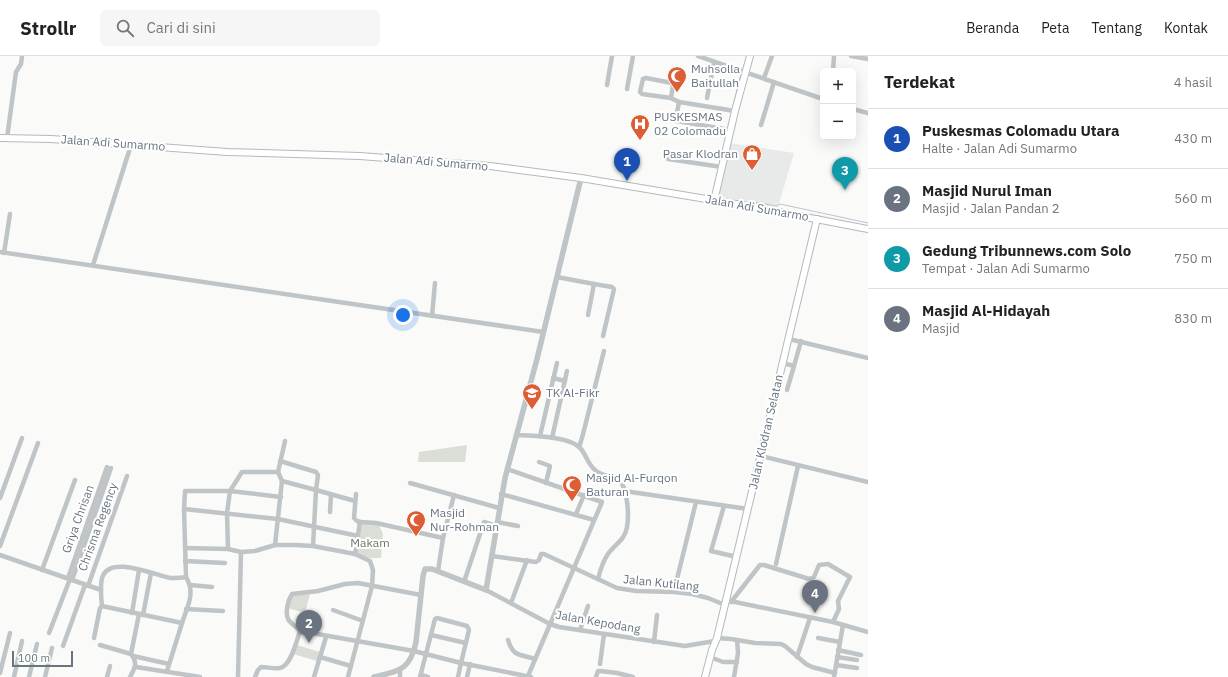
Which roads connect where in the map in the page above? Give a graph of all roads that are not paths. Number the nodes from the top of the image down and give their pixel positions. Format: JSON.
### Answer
{"nodes":[{"id":1,"x":22,"y":56,"type":"edge"},
{"id":2,"x":612,"y":56,"type":"edge"},
{"id":3,"x":633,"y":56,"type":"edge"},
{"id":4,"x":698,"y":56,"type":"edge"},
{"id":5,"x":750,"y":56,"type":"edge"},
{"id":6,"x":772,"y":56,"type":"edge"},
{"id":7,"x":834,"y":56,"type":"edge"},
{"id":8,"x":851,"y":56,"type":"edge"},
{"id":9,"x":868,"y":59,"type":"edge"},
{"id":10,"x":714,"y":62,"type":"junction"},
{"id":11,"x":833,"y":68,"type":"edge"},
{"id":12,"x":743,"y":72,"type":"junction"},
{"id":13,"x":764,"y":78,"type":"junction"},
{"id":14,"x":774,"y":82,"type":"junction"},
{"id":15,"x":607,"y":85,"type":"dead end"},
{"id":16,"x":627,"y":89,"type":"dead end"},
{"id":17,"x":671,"y":98,"type":"junction"},
{"id":18,"x":707,"y":98,"type":"dead end"},
{"id":19,"x":820,"y":98,"type":"edge"},
{"id":20,"x":679,"y":102,"type":"junction"},
{"id":21,"x":856,"y":109,"type":"edge"},
{"id":22,"x":733,"y":110,"type":"junction"},
{"id":23,"x":868,"y":113,"type":"edge"},
{"id":24,"x":761,"y":125,"type":"dead end"},
{"id":25,"x":728,"y":129,"type":"junction"},
{"id":26,"x":3,"y":138,"type":"edge"},
{"id":27,"x":131,"y":145,"type":"junction"},
{"id":28,"x":668,"y":158,"type":"dead end"},
{"id":29,"x":722,"y":167,"type":"junction"},
{"id":30,"x":581,"y":178,"type":"junction"},
{"id":31,"x":714,"y":200,"type":"junction"},
{"id":32,"x":10,"y":214,"type":"dead end"},
{"id":33,"x":817,"y":218,"type":"junction"},
{"id":34,"x":868,"y":229,"type":"edge"},
{"id":35,"x":2,"y":252,"type":"edge"},
{"id":36,"x":93,"y":265,"type":"junction"},
{"id":37,"x":557,"y":277,"type":"junction"},
{"id":38,"x":435,"y":283,"type":"dead end"},
{"id":39,"x":594,"y":284,"type":"junction"},
{"id":40,"x":588,"y":315,"type":"dead end"},
{"id":41,"x":432,"y":316,"type":"junction"},
{"id":42,"x":543,"y":332,"type":"junction"},
{"id":43,"x":602,"y":336,"type":"dead end"},
{"id":44,"x":789,"y":339,"type":"junction"},
{"id":45,"x":801,"y":342,"type":"junction"},
{"id":46,"x":604,"y":351,"type":"dead end"},
{"id":47,"x":868,"y":358,"type":"edge"},
{"id":48,"x":557,"y":363,"type":"dead end"},
{"id":49,"x":783,"y":363,"type":"junction"},
{"id":50,"x":794,"y":366,"type":"junction"},
{"id":51,"x":567,"y":371,"type":"dead end"},
{"id":52,"x":553,"y":378,"type":"junction"},
{"id":53,"x":565,"y":381,"type":"junction"},
{"id":54,"x":787,"y":390,"type":"dead end"},
{"id":55,"x":516,"y":435,"type":"junction"},
{"id":56,"x":540,"y":436,"type":"junction"},
{"id":57,"x":22,"y":438,"type":"dead end"},
{"id":58,"x":552,"y":438,"type":"junction"},
{"id":59,"x":285,"y":442,"type":"dead end"},
{"id":60,"x":38,"y":443,"type":"dead end"},
{"id":61,"x":579,"y":447,"type":"junction"},
{"id":62,"x":761,"y":456,"type":"junction"},
{"id":63,"x":280,"y":461,"type":"junction"},
{"id":64,"x":538,"y":462,"type":"dead end"},
{"id":65,"x":798,"y":466,"type":"junction"},
{"id":66,"x":109,"y":467,"type":"dead end"},
{"id":67,"x":507,"y":469,"type":"junction"},
{"id":68,"x":278,"y":472,"type":"junction"},
{"id":69,"x":127,"y":476,"type":"dead end"},
{"id":70,"x":75,"y":480,"type":"dead end"},
{"id":71,"x":282,"y":481,"type":"junction"},
{"id":72,"x":868,"y":482,"type":"edge"},
{"id":73,"x":546,"y":483,"type":"junction"},
{"id":74,"x":410,"y":484,"type":"dead end"},
{"id":75,"x":316,"y":490,"type":"junction"},
{"id":76,"x":230,"y":491,"type":"junction"},
{"id":77,"x":624,"y":491,"type":"junction"},
{"id":78,"x":331,"y":494,"type":"junction"},
{"id":79,"x":356,"y":494,"type":"dead end"},
{"id":80,"x":502,"y":494,"type":"junction"},
{"id":81,"x":454,"y":495,"type":"junction"},
{"id":82,"x":584,"y":495,"type":"junction"},
{"id":83,"x":281,"y":497,"type":"junction"},
{"id":84,"x":0,"y":498,"type":"edge"},
{"id":85,"x":355,"y":501,"type":"junction"},
{"id":86,"x":696,"y":502,"type":"junction"},
{"id":87,"x":724,"y":506,"type":"junction"},
{"id":88,"x":499,"y":508,"type":"junction"},
{"id":89,"x":184,"y":509,"type":"junction"},
{"id":90,"x":748,"y":509,"type":"junction"},
{"id":91,"x":330,"y":512,"type":"dead end"},
{"id":92,"x":227,"y":513,"type":"junction"},
{"id":93,"x":576,"y":514,"type":"junction"},
{"id":94,"x":278,"y":519,"type":"junction"},
{"id":95,"x":594,"y":520,"type":"junction"},
{"id":96,"x":360,"y":522,"type":"junction"},
{"id":97,"x":497,"y":524,"type":"junction"},
{"id":98,"x":315,"y":526,"type":"junction"},
{"id":99,"x":518,"y":526,"type":"dead end"},
{"id":100,"x":358,"y":536,"type":"junction"},
{"id":101,"x":444,"y":538,"type":"junction"},
{"id":102,"x":275,"y":545,"type":"junction"},
{"id":103,"x":0,"y":546,"type":"edge"},
{"id":104,"x":313,"y":546,"type":"junction"},
{"id":105,"x":185,"y":548,"type":"junction"},
{"id":106,"x":228,"y":549,"type":"junction"},
{"id":107,"x":241,"y":552,"type":"junction"},
{"id":108,"x":355,"y":554,"type":"junction"},
{"id":109,"x":0,"y":555,"type":"edge"},
{"id":110,"x":492,"y":556,"type":"junction"},
{"id":111,"x":737,"y":557,"type":"junction"},
{"id":112,"x":526,"y":560,"type":"junction"},
{"id":113,"x":185,"y":561,"type":"junction"},
{"id":114,"x":225,"y":563,"type":"dead end"},
{"id":115,"x":776,"y":564,"type":"dead end"},
{"id":116,"x":573,"y":568,"type":"junction"},
{"id":117,"x":42,"y":570,"type":"junction"},
{"id":118,"x":138,"y":570,"type":"junction"},
{"id":119,"x":438,"y":571,"type":"junction"},
{"id":120,"x":151,"y":573,"type":"junction"},
{"id":121,"x":186,"y":577,"type":"junction"},
{"id":122,"x":70,"y":579,"type":"junction"},
{"id":123,"x":598,"y":579,"type":"junction"},
{"id":124,"x":464,"y":582,"type":"junction"},
{"id":125,"x":87,"y":585,"type":"junction"},
{"id":126,"x":190,"y":585,"type":"junction"},
{"id":127,"x":372,"y":586,"type":"junction"},
{"id":128,"x":212,"y":587,"type":"dead end"},
{"id":129,"x":675,"y":587,"type":"dead end"},
{"id":130,"x":101,"y":590,"type":"junction"},
{"id":131,"x":486,"y":590,"type":"junction"},
{"id":132,"x":421,"y":595,"type":"junction"},
{"id":133,"x":511,"y":603,"type":"junction"},
{"id":134,"x":727,"y":603,"type":"junction"},
{"id":135,"x":102,"y":606,"type":"junction"},
{"id":136,"x":588,"y":606,"type":"dead end"},
{"id":137,"x":186,"y":609,"type":"junction"},
{"id":138,"x":333,"y":610,"type":"dead end"},
{"id":139,"x":223,"y":611,"type":"dead end"},
{"id":140,"x":132,"y":613,"type":"junction"},
{"id":141,"x":141,"y":614,"type":"junction"},
{"id":142,"x":657,"y":616,"type":"dead end"},
{"id":143,"x":810,"y":618,"type":"junction"},
{"id":144,"x":362,"y":621,"type":"junction"},
{"id":145,"x":833,"y":622,"type":"junction"},
{"id":146,"x":182,"y":623,"type":"junction"},
{"id":147,"x":550,"y":624,"type":"junction"},
{"id":148,"x":843,"y":625,"type":"junction"},
{"id":149,"x":580,"y":630,"type":"junction"},
{"id":150,"x":300,"y":631,"type":"junction"},
{"id":151,"x":868,"y":632,"type":"edge"},
{"id":152,"x":10,"y":633,"type":"dead end"},
{"id":153,"x":49,"y":633,"type":"dead end"},
{"id":154,"x":604,"y":634,"type":"junction"},
{"id":155,"x":431,"y":635,"type":"junction"},
{"id":156,"x":326,"y":637,"type":"junction"},
{"id":157,"x":94,"y":638,"type":"dead end"},
{"id":158,"x":818,"y":638,"type":"dead end"},
{"id":159,"x":22,"y":640,"type":"dead end"},
{"id":160,"x":508,"y":640,"type":"dead end"},
{"id":161,"x":357,"y":642,"type":"junction"},
{"id":162,"x":654,"y":642,"type":"junction"},
{"id":163,"x":840,"y":642,"type":"junction"},
{"id":164,"x":466,"y":643,"type":"junction"},
{"id":165,"x":737,"y":643,"type":"junction"},
{"id":166,"x":37,"y":644,"type":"dead end"},
{"id":167,"x":714,"y":644,"type":"junction"},
{"id":168,"x":100,"y":645,"type":"dead end"},
{"id":169,"x":63,"y":646,"type":"dead end"},
{"id":170,"x":52,"y":648,"type":"dead end"},
{"id":171,"x":838,"y":650,"type":"junction"},
{"id":172,"x":414,"y":651,"type":"junction"},
{"id":173,"x":426,"y":654,"type":"junction"},
{"id":174,"x":132,"y":655,"type":"junction"},
{"id":175,"x":860,"y":655,"type":"dead end"},
{"id":176,"x":320,"y":657,"type":"junction"},
{"id":177,"x":797,"y":657,"type":"junction"},
{"id":178,"x":837,"y":657,"type":"junction"},
{"id":179,"x":710,"y":658,"type":"junction"},
{"id":180,"x":857,"y":660,"type":"dead end"},
{"id":181,"x":534,"y":661,"type":"junction"},
{"id":182,"x":737,"y":662,"type":"junction"},
{"id":183,"x":461,"y":663,"type":"junction"},
{"id":184,"x":169,"y":664,"type":"junction"},
{"id":185,"x":470,"y":664,"type":"junction"},
{"id":186,"x":600,"y":664,"type":"dead end"},
{"id":187,"x":836,"y":665,"type":"junction"},
{"id":188,"x":110,"y":666,"type":"dead end"},
{"id":189,"x":136,"y":666,"type":"junction"},
{"id":190,"x":351,"y":666,"type":"junction"},
{"id":191,"x":857,"y":668,"type":"dead end"},
{"id":192,"x":400,"y":670,"type":"junction"},
{"id":193,"x":167,"y":671,"type":"junction"},
{"id":194,"x":0,"y":673,"type":"edge"},
{"id":195,"x":173,"y":675,"type":"edge"},
{"id":196,"x":617,"y":675,"type":"edge"},
{"id":197,"x":834,"y":675,"type":"edge"},
{"id":198,"x":420,"y":676,"type":"edge"},
{"id":199,"x":14,"y":677,"type":"edge"},
{"id":200,"x":29,"y":677,"type":"edge"},
{"id":201,"x":45,"y":677,"type":"edge"},
{"id":202,"x":107,"y":677,"type":"edge"},
{"id":203,"x":130,"y":677,"type":"edge"},
{"id":204,"x":200,"y":677,"type":"edge"},
{"id":205,"x":238,"y":677,"type":"edge"},
{"id":206,"x":255,"y":677,"type":"edge"},
{"id":207,"x":314,"y":677,"type":"edge"},
{"id":208,"x":348,"y":677,"type":"edge"},
{"id":209,"x":374,"y":677,"type":"edge"},
{"id":210,"x":400,"y":677,"type":"edge"},
{"id":211,"x":428,"y":677,"type":"edge"},
{"id":212,"x":458,"y":677,"type":"edge"},
{"id":213,"x":467,"y":677,"type":"edge"},
{"id":214,"x":529,"y":677,"type":"edge"},
{"id":215,"x":596,"y":677,"type":"edge"},
{"id":216,"x":633,"y":677,"type":"edge"},
{"id":217,"x":705,"y":677,"type":"edge"},
{"id":218,"x":734,"y":677,"type":"edge"}],
"edges":[{"from":1,"to":26,"type":"street"},
{"from":2,"to":15,"type":"street"},
{"from":3,"to":16,"type":"street"},
{"from":4,"to":10,"type":"street"},
{"from":5,"to":12,"type":"main road"},
{"from":6,"to":13,"type":"street"},
{"from":7,"to":11,"type":"street"},
{"from":8,"to":9,"type":"street"},
{"from":10,"to":12,"type":"street"},
{"from":10,"to":18,"type":"street"},
{"from":12,"to":13,"type":"street"},
{"from":12,"to":22,"type":"main road"},
{"from":13,"to":14,"type":"street"},
{"from":14,"to":19,"type":"street"},
{"from":14,"to":24,"type":"street"},
{"from":17,"to":17,"type":"street"},
{"from":17,"to":20,"type":"street"},
{"from":20,"to":22,"type":"street"},
{"from":20,"to":25,"type":"street"},
{"from":21,"to":23,"type":"street"},
{"from":22,"to":25,"type":"main road"},
{"from":25,"to":29,"type":"main road"},
{"from":26,"to":27,"type":"main road","name":"Jalan Adi Sumarmo"},
{"from":27,"to":30,"type":"main road","name":"Jalan Adi Sumarmo"},
{"from":27,"to":36,"type":"street"},
{"from":28,"to":29,"type":"street"},
{"from":29,"to":31,"type":"main road"},
{"from":30,"to":31,"type":"main road","name":"Jalan Adi Sumarmo"},
{"from":30,"to":37,"type":"street"},
{"from":31,"to":33,"type":"main road","name":"Jalan Adi Sumarmo"},
{"from":32,"to":35,"type":"street"},
{"from":33,"to":34,"type":"main road","name":"Jalan Adi Sumarmo"},
{"from":33,"to":44,"type":"main road","name":"Jalan Klodran Selatan"},
{"from":35,"to":36,"type":"street"},
{"from":36,"to":41,"type":"street"},
{"from":37,"to":39,"type":"street"},
{"from":37,"to":42,"type":"street"},
{"from":38,"to":41,"type":"street"},
{"from":39,"to":40,"type":"street"},
{"from":39,"to":43,"type":"street"},
{"from":41,"to":42,"type":"street"},
{"from":42,"to":55,"type":"street"},
{"from":44,"to":45,"type":"street"},
{"from":44,"to":49,"type":"main road","name":"Jalan Klodran Selatan"},
{"from":45,"to":47,"type":"street"},
{"from":45,"to":50,"type":"street"},
{"from":46,"to":61,"type":"street"},
{"from":48,"to":52,"type":"street"},
{"from":49,"to":50,"type":"street"},
{"from":49,"to":62,"type":"main road","name":"Jalan Klodran Selatan"},
{"from":50,"to":54,"type":"street"},
{"from":51,"to":53,"type":"street"},
{"from":52,"to":53,"type":"street"},
{"from":52,"to":56,"type":"street"},
{"from":53,"to":58,"type":"street"},
{"from":55,"to":56,"type":"street"},
{"from":55,"to":67,"type":"street"},
{"from":56,"to":58,"type":"street"},
{"from":57,"to":84,"type":"street"},
{"from":58,"to":61,"type":"street"},
{"from":59,"to":63,"type":"street"},
{"from":60,"to":103,"type":"street"},
{"from":61,"to":77,"type":"street"},
{"from":62,"to":65,"type":"street"},
{"from":62,"to":90,"type":"main road","name":"Jalan Klodran Selatan"},
{"from":63,"to":68,"type":"street"},
{"from":63,"to":75,"type":"street"},
{"from":64,"to":73,"type":"street"},
{"from":65,"to":72,"type":"street"},
{"from":65,"to":115,"type":"street"},
{"from":66,"to":122,"type":"street","name":"Griya Chrisan"},
{"from":67,"to":73,"type":"street"},
{"from":67,"to":80,"type":"street"},
{"from":68,"to":71,"type":"street"},
{"from":68,"to":76,"type":"street"},
{"from":69,"to":125,"type":"street","name":"Chrisma Regency"},
{"from":70,"to":117,"type":"street"},
{"from":71,"to":75,"type":"street"},
{"from":71,"to":83,"type":"street"},
{"from":73,"to":82,"type":"street"},
{"from":74,"to":81,"type":"street"},
{"from":75,"to":78,"type":"street"},
{"from":75,"to":98,"type":"street"},
{"from":76,"to":83,"type":"street"},
{"from":76,"to":89,"type":"street"},
{"from":76,"to":92,"type":"street"},
{"from":77,"to":86,"type":"street"},
{"from":77,"to":123,"type":"street"},
{"from":78,"to":85,"type":"street"},
{"from":78,"to":91,"type":"street"},
{"from":79,"to":85,"type":"street"},
{"from":80,"to":88,"type":"street"},
{"from":80,"to":93,"type":"street"},
{"from":81,"to":88,"type":"street"},
{"from":81,"to":101,"type":"street"},
{"from":82,"to":93,"type":"street"},
{"from":82,"to":95,"type":"street"},
{"from":83,"to":94,"type":"street"},
{"from":85,"to":96,"type":"street"},
{"from":86,"to":87,"type":"street"},
{"from":86,"to":129,"type":"street"},
{"from":87,"to":90,"type":"street"},
{"from":87,"to":111,"type":"street"},
{"from":88,"to":97,"type":"street"},
{"from":89,"to":92,"type":"street"},
{"from":89,"to":105,"type":"street"},
{"from":90,"to":111,"type":"main road","name":"Jalan Klodran Selatan"},
{"from":92,"to":94,"type":"street"},
{"from":92,"to":106,"type":"street"},
{"from":93,"to":95,"type":"street"},
{"from":94,"to":98,"type":"street"},
{"from":94,"to":102,"type":"street"},
{"from":95,"to":116,"type":"street"},
{"from":96,"to":100,"type":"street"},
{"from":96,"to":101,"type":"street"},
{"from":97,"to":99,"type":"street"},
{"from":97,"to":110,"type":"street"},
{"from":97,"to":124,"type":"street"},
{"from":98,"to":100,"type":"street"},
{"from":98,"to":104,"type":"street"},
{"from":100,"to":108,"type":"street"},
{"from":101,"to":119,"type":"street"},
{"from":102,"to":104,"type":"street"},
{"from":102,"to":107,"type":"street"},
{"from":104,"to":108,"type":"street"},
{"from":105,"to":106,"type":"street"},
{"from":105,"to":113,"type":"street"},
{"from":106,"to":107,"type":"street"},
{"from":107,"to":205,"type":"street"},
{"from":108,"to":127,"type":"street"},
{"from":109,"to":117,"type":"street"},
{"from":110,"to":112,"type":"street"},
{"from":110,"to":131,"type":"street"},
{"from":111,"to":134,"type":"main road","name":"Jalan Klodran Selatan"},
{"from":112,"to":116,"type":"street","name":"Jalan Kutilang"},
{"from":112,"to":133,"type":"street"},
{"from":113,"to":114,"type":"street"},
{"from":113,"to":121,"type":"street"},
{"from":116,"to":123,"type":"street","name":"Jalan Kutilang"},
{"from":116,"to":147,"type":"street"},
{"from":117,"to":122,"type":"street"},
{"from":118,"to":120,"type":"street"},
{"from":118,"to":130,"type":"street"},
{"from":118,"to":140,"type":"street"},
{"from":119,"to":124,"type":"street"},
{"from":119,"to":132,"type":"street"},
{"from":120,"to":121,"type":"street"},
{"from":120,"to":141,"type":"street"},
{"from":121,"to":126,"type":"street"},
{"from":122,"to":125,"type":"street"},
{"from":122,"to":153,"type":"street","name":"Griya Chrisan"},
{"from":123,"to":134,"type":"street","name":"Jalan Kutilang"},
{"from":124,"to":131,"type":"street"},
{"from":125,"to":130,"type":"street"},
{"from":125,"to":169,"type":"street","name":"Chrisma Regency"},
{"from":126,"to":128,"type":"street"},
{"from":126,"to":137,"type":"street"},
{"from":127,"to":132,"type":"street"},
{"from":127,"to":144,"type":"street"},
{"from":127,"to":150,"type":"street"},
{"from":130,"to":135,"type":"street"},
{"from":131,"to":133,"type":"street","name":"Jalan Kepodang"},
{"from":132,"to":172,"type":"street"},
{"from":133,"to":147,"type":"street","name":"Jalan Kepodang"},
{"from":134,"to":143,"type":"street","name":"Jalan Kutilang"},
{"from":134,"to":145,"type":"street"},
{"from":134,"to":167,"type":"main road","name":"Jalan Klodran Selatan"},
{"from":135,"to":140,"type":"street"},
{"from":135,"to":157,"type":"street"},
{"from":136,"to":149,"type":"street"},
{"from":137,"to":139,"type":"street"},
{"from":137,"to":146,"type":"street"},
{"from":138,"to":144,"type":"street"},
{"from":140,"to":141,"type":"street"},
{"from":141,"to":146,"type":"street"},
{"from":141,"to":174,"type":"street"},
{"from":142,"to":162,"type":"street"},
{"from":143,"to":145,"type":"street","name":"Jalan Kutilang"},
{"from":143,"to":177,"type":"street"},
{"from":144,"to":161,"type":"street"},
{"from":145,"to":148,"type":"street","name":"Jalan Kutilang"},
{"from":146,"to":184,"type":"street"},
{"from":147,"to":149,"type":"street","name":"Jalan Kepodang"},
{"from":147,"to":181,"type":"street"},
{"from":148,"to":151,"type":"street","name":"Jalan Kutilang"},
{"from":148,"to":163,"type":"street"},
{"from":149,"to":154,"type":"street","name":"Jalan Kepodang"},
{"from":150,"to":156,"type":"street"},
{"from":150,"to":206,"type":"street"},
{"from":152,"to":194,"type":"street"},
{"from":154,"to":162,"type":"street","name":"Jalan Kepodang"},
{"from":154,"to":186,"type":"street"},
{"from":155,"to":164,"type":"street"},
{"from":155,"to":164,"type":"street"},
{"from":155,"to":173,"type":"street"},
{"from":156,"to":161,"type":"street"},
{"from":156,"to":176,"type":"street"},
{"from":158,"to":163,"type":"street"},
{"from":159,"to":199,"type":"street"},
{"from":160,"to":181,"type":"street"},
{"from":161,"to":172,"type":"street"},
{"from":161,"to":190,"type":"street"},
{"from":162,"to":167,"type":"street","name":"Jalan Kepodang"},
{"from":163,"to":171,"type":"street"},
{"from":164,"to":183,"type":"street"},
{"from":165,"to":167,"type":"street","name":"Jalan Kepodang"},
{"from":165,"to":177,"type":"street","name":"Jalan Kepodang"},
{"from":165,"to":182,"type":"street"},
{"from":166,"to":200,"type":"street"},
{"from":167,"to":179,"type":"main road","name":"Jalan Klodran Selatan"},
{"from":168,"to":174,"type":"street"},
{"from":170,"to":201,"type":"street"},
{"from":171,"to":175,"type":"street"},
{"from":171,"to":178,"type":"street"},
{"from":172,"to":173,"type":"street"},
{"from":172,"to":192,"type":"street"},
{"from":173,"to":183,"type":"street"},
{"from":173,"to":198,"type":"street"},
{"from":174,"to":184,"type":"street"},
{"from":174,"to":189,"type":"street"},
{"from":176,"to":190,"type":"street"},
{"from":176,"to":207,"type":"street"},
{"from":177,"to":197,"type":"street","name":"Jalan Kepodang"},
{"from":178,"to":180,"type":"street"},
{"from":178,"to":187,"type":"street"},
{"from":179,"to":182,"type":"street"},
{"from":179,"to":217,"type":"main road","name":"Jalan Klodran Selatan"},
{"from":181,"to":214,"type":"street"},
{"from":182,"to":218,"type":"street"},
{"from":183,"to":185,"type":"street"},
{"from":183,"to":212,"type":"street"},
{"from":184,"to":193,"type":"street"},
{"from":185,"to":213,"type":"street"},
{"from":185,"to":214,"type":"street"},
{"from":187,"to":191,"type":"street"},
{"from":187,"to":197,"type":"street"},
{"from":188,"to":202,"type":"street"},
{"from":189,"to":193,"type":"street"},
{"from":189,"to":203,"type":"street"},
{"from":190,"to":208,"type":"street"},
{"from":192,"to":209,"type":"street"},
{"from":192,"to":210,"type":"street"},
{"from":193,"to":195,"type":"street"},
{"from":195,"to":204,"type":"street"},
{"from":196,"to":215,"type":"street"},
{"from":196,"to":216,"type":"street"},
{"from":198,"to":211,"type":"street"}]}
